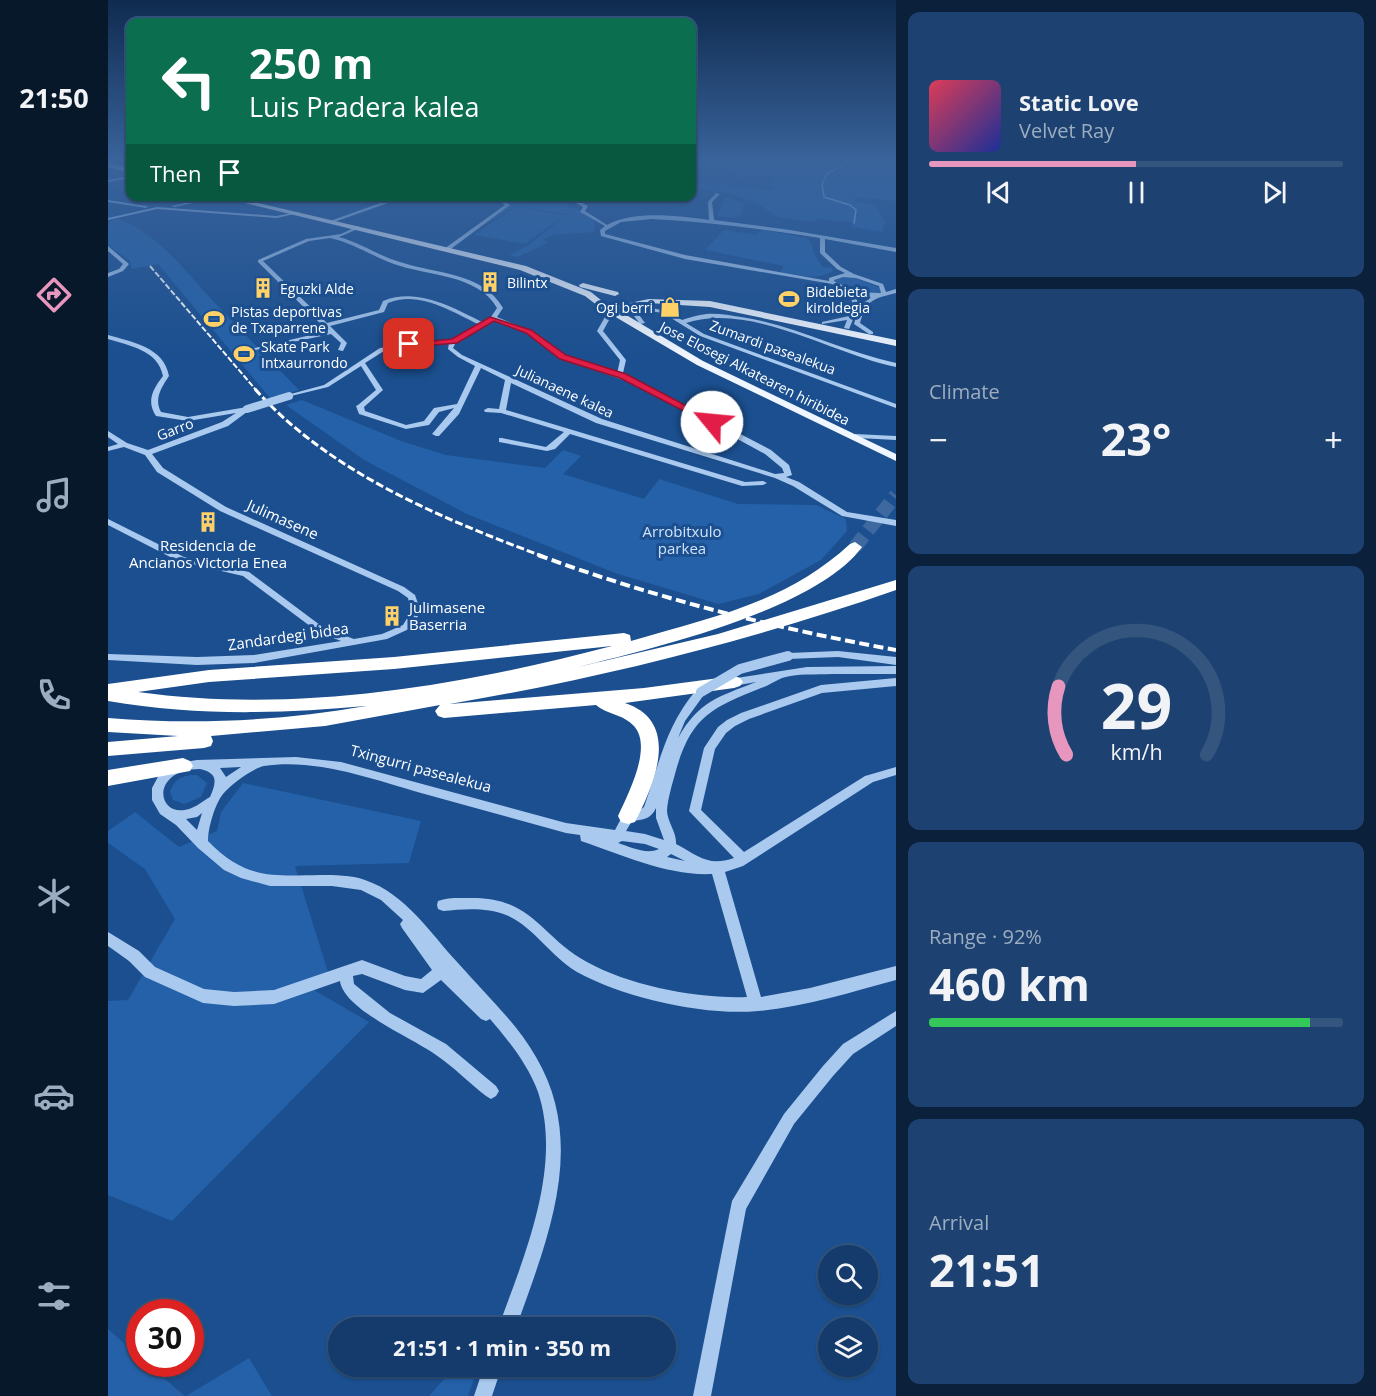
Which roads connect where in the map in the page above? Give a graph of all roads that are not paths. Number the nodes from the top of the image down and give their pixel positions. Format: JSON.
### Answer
{"nodes":[{"id":1,"x":347,"y":226,"type":"edge"},
{"id":2,"x":350,"y":226,"type":"edge"},
{"id":3,"x":479,"y":226,"type":"edge"},
{"id":4,"x":604,"y":226,"type":"edge"},
{"id":5,"x":745,"y":226,"type":"edge"},
{"id":6,"x":356,"y":228,"type":"junction"},
{"id":7,"x":342,"y":237,"type":"junction"},
{"id":8,"x":823,"y":238,"type":"junction"},
{"id":9,"x":450,"y":247,"type":"junction"},
{"id":10,"x":108,"y":248,"type":"edge"},
{"id":11,"x":896,"y":250,"type":"edge"},
{"id":12,"x":119,"y":257,"type":"junction"},
{"id":13,"x":108,"y":261,"type":"edge"},
{"id":14,"x":839,"y":268,"type":"junction"},
{"id":15,"x":108,"y":275,"type":"edge"},
{"id":16,"x":857,"y":276,"type":"junction"},
{"id":17,"x":834,"y":279,"type":"junction"},
{"id":18,"x":881,"y":285,"type":"junction"},
{"id":19,"x":896,"y":290,"type":"edge"},
{"id":20,"x":851,"y":292,"type":"junction"},
{"id":21,"x":615,"y":294,"type":"junction"},
{"id":22,"x":880,"y":294,"type":"junction"},
{"id":23,"x":626,"y":296,"type":"junction"},
{"id":24,"x":596,"y":300,"type":"junction"},
{"id":25,"x":630,"y":305,"type":"junction"},
{"id":26,"x":645,"y":307,"type":"junction"},
{"id":27,"x":608,"y":309,"type":"junction"},
{"id":28,"x":493,"y":318,"type":"junction"},
{"id":29,"x":682,"y":322,"type":"junction"},
{"id":30,"x":642,"y":323,"type":"junction"},
{"id":31,"x":848,"y":323,"type":"junction"},
{"id":32,"x":857,"y":324,"type":"junction"},
{"id":33,"x":484,"y":325,"type":"junction"},
{"id":34,"x":328,"y":326,"type":"junction"},
{"id":35,"x":833,"y":329,"type":"junction"},
{"id":36,"x":333,"y":332,"type":"junction"},
{"id":37,"x":871,"y":333,"type":"junction"},
{"id":38,"x":856,"y":334,"type":"junction"},
{"id":39,"x":108,"y":337,"type":"edge"},
{"id":40,"x":454,"y":341,"type":"junction"},
{"id":41,"x":896,"y":341,"type":"edge"},
{"id":42,"x":253,"y":350,"type":"dead end"},
{"id":43,"x":341,"y":350,"type":"dead end"},
{"id":44,"x":362,"y":363,"type":"junction"},
{"id":45,"x":479,"y":365,"type":"junction"},
{"id":46,"x":895,"y":369,"type":"edge"},
{"id":47,"x":622,"y":372,"type":"junction"},
{"id":48,"x":509,"y":378,"type":"junction"},
{"id":49,"x":871,"y":397,"type":"junction"},
{"id":50,"x":896,"y":399,"type":"edge"},
{"id":51,"x":460,"y":405,"type":"junction"},
{"id":52,"x":896,"y":405,"type":"edge"},
{"id":53,"x":247,"y":409,"type":"junction"},
{"id":54,"x":488,"y":410,"type":"dead end"},
{"id":55,"x":502,"y":411,"type":"junction"},
{"id":56,"x":226,"y":414,"type":"junction"},
{"id":57,"x":234,"y":418,"type":"junction"},
{"id":58,"x":569,"y":431,"type":"junction"},
{"id":59,"x":108,"y":433,"type":"edge"},
{"id":60,"x":436,"y":434,"type":"dead end"},
{"id":61,"x":858,"y":436,"type":"junction"},
{"id":62,"x":896,"y":438,"type":"edge"},
{"id":63,"x":502,"y":440,"type":"dead end"},
{"id":64,"x":112,"y":445,"type":"edge"},
{"id":65,"x":148,"y":453,"type":"junction"},
{"id":66,"x":896,"y":457,"type":"edge"},
{"id":67,"x":787,"y":476,"type":"junction"},
{"id":68,"x":768,"y":479,"type":"junction"},
{"id":69,"x":796,"y":484,"type":"junction"},
{"id":70,"x":108,"y":522,"type":"edge"},
{"id":71,"x":896,"y":524,"type":"edge"},
{"id":72,"x":855,"y":547,"type":"tunnel mouth"},
{"id":73,"x":896,"y":585,"type":"edge"},
{"id":74,"x":414,"y":602,"type":"joint"},
{"id":75,"x":679,"y":633,"type":"junction"},
{"id":76,"x":357,"y":641,"type":"junction"},
{"id":77,"x":661,"y":656,"type":"junction"},
{"id":78,"x":108,"y":657,"type":"edge"},
{"id":79,"x":896,"y":661,"type":"edge"},
{"id":80,"x":896,"y":670,"type":"edge"},
{"id":81,"x":780,"y":674,"type":"junction"},
{"id":82,"x":734,"y":682,"type":"joint"},
{"id":83,"x":896,"y":682,"type":"edge"},
{"id":84,"x":108,"y":692,"type":"edge"},
{"id":85,"x":581,"y":701,"type":"junction"},
{"id":86,"x":444,"y":711,"type":"junction"},
{"id":87,"x":108,"y":725,"type":"edge"},
{"id":88,"x":276,"y":725,"type":"junction"},
{"id":89,"x":327,"y":725,"type":"junction"},
{"id":90,"x":108,"y":749,"type":"edge"},
{"id":91,"x":265,"y":762,"type":"junction"},
{"id":92,"x":204,"y":764,"type":"junction"},
{"id":93,"x":183,"y":766,"type":"junction"},
{"id":94,"x":896,"y":771,"type":"edge"},
{"id":95,"x":108,"y":778,"type":"edge"},
{"id":96,"x":221,"y":789,"type":"junction"},
{"id":97,"x":213,"y":801,"type":"junction"},
{"id":98,"x":170,"y":813,"type":"junction"},
{"id":99,"x":628,"y":816,"type":"junction"},
{"id":100,"x":566,"y":828,"type":"junction"},
{"id":101,"x":617,"y":834,"type":"junction"},
{"id":102,"x":202,"y":844,"type":"junction"},
{"id":103,"x":670,"y":847,"type":"junction"},
{"id":104,"x":628,"y":850,"type":"junction"},
{"id":105,"x":650,"y":857,"type":"junction"},
{"id":106,"x":743,"y":859,"type":"junction"},
{"id":107,"x":713,"y":868,"type":"junction"},
{"id":108,"x":443,"y":905,"type":"dead end"},
{"id":109,"x":108,"y":938,"type":"edge"},
{"id":110,"x":446,"y":968,"type":"junction"},
{"id":111,"x":346,"y":973,"type":"junction"},
{"id":112,"x":896,"y":973,"type":"edge"},
{"id":113,"x":756,"y":1004,"type":"junction"},
{"id":114,"x":896,"y":1018,"type":"edge"},
{"id":115,"x":491,"y":1091,"type":"dead end"},
{"id":116,"x":510,"y":1317,"type":"edge"},
{"id":117,"x":489,"y":1377,"type":"edge"},
{"id":118,"x":483,"y":1396,"type":"edge"},
{"id":119,"x":702,"y":1396,"type":"edge"}],
"edges":[{"from":1,"to":6,"type":"main road"},
{"from":2,"to":6,"type":"main road"},
{"from":3,"to":9,"type":"street"},
{"from":4,"to":17,"type":"street"},
{"from":5,"to":8,"type":"street"},
{"from":6,"to":7,"type":"street"},
{"from":6,"to":9,"type":"main road"},
{"from":7,"to":28,"type":"street"},
{"from":7,"to":34,"type":"street"},
{"from":8,"to":11,"type":"street"},
{"from":8,"to":14,"type":"street"},
{"from":9,"to":21,"type":"main road"},
{"from":9,"to":24,"type":"main road"},
{"from":10,"to":12,"type":"street"},
{"from":12,"to":13,"type":"street"},
{"from":12,"to":15,"type":"street"},
{"from":14,"to":16,"type":"street"},
{"from":14,"to":17,"type":"street"},
{"from":16,"to":17,"type":"street"},
{"from":16,"to":18,"type":"street"},
{"from":17,"to":20,"type":"street"},
{"from":18,"to":19,"type":"street"},
{"from":18,"to":22,"type":"street"},
{"from":19,"to":22,"type":"street"},
{"from":20,"to":22,"type":"street"},
{"from":20,"to":31,"type":"street"},
{"from":21,"to":23,"type":"main road"},
{"from":21,"to":24,"type":"main road"},
{"from":22,"to":32,"type":"street"},
{"from":23,"to":25,"type":"main road","name":"Jose Elosegi Alkatearen hiribidea"},
{"from":23,"to":31,"type":"main road"},
{"from":24,"to":27,"type":"main road","name":"Jose Elosegi Alkatearen hiribidea"},
{"from":25,"to":26,"type":"street","name":"Zumardi pasealekua"},
{"from":25,"to":27,"type":"main road"},
{"from":25,"to":30,"type":"main road","name":"Jose Elosegi Alkatearen hiribidea"},
{"from":25,"to":35,"type":"main road"},
{"from":26,"to":29,"type":"street","name":"Zumardi pasealekua"},
{"from":26,"to":30,"type":"street"},
{"from":27,"to":47,"type":"street"},
{"from":27,"to":66,"type":"main road","name":"Jose Elosegi Alkatearen hiribidea"},
{"from":28,"to":33,"type":"street"},
{"from":28,"to":47,"type":"street"},
{"from":29,"to":46,"type":"street"},
{"from":29,"to":49,"type":"street","name":"Zumardi pasealekua"},
{"from":30,"to":61,"type":"main road","name":"Jose Elosegi Alkatearen hiribidea"},
{"from":31,"to":32,"type":"street"},
{"from":31,"to":35,"type":"street"},
{"from":31,"to":37,"type":"main road"},
{"from":31,"to":38,"type":"street"},
{"from":32,"to":37,"type":"street"},
{"from":33,"to":34,"type":"street"},
{"from":33,"to":40,"type":"street"},
{"from":34,"to":36,"type":"street"},
{"from":35,"to":38,"type":"main road"},
{"from":36,"to":42,"type":"street"},
{"from":36,"to":43,"type":"street"},
{"from":37,"to":41,"type":"main road"},
{"from":38,"to":41,"type":"main road"},
{"from":39,"to":56,"type":"street"},
{"from":40,"to":44,"type":"street"},
{"from":40,"to":45,"type":"street","name":"Julianaene kalea"},
{"from":44,"to":51,"type":"street"},
{"from":44,"to":53,"type":"street","bridge":true},
{"from":45,"to":48,"type":"street","name":"Julianaene kalea"},
{"from":45,"to":51,"type":"street"},
{"from":47,"to":67,"type":"street"},
{"from":48,"to":55,"type":"street"},
{"from":48,"to":68,"type":"street","name":"Julianaene kalea"},
{"from":49,"to":50,"type":"street"},
{"from":49,"to":52,"type":"street","name":"Zumardi pasealekua"},
{"from":51,"to":60,"type":"street"},
{"from":53,"to":56,"type":"street"},
{"from":53,"to":57,"type":"street","name":"Garro"},
{"from":54,"to":55,"type":"street"},
{"from":55,"to":58,"type":"street"},
{"from":56,"to":57,"type":"street"},
{"from":57,"to":65,"type":"street","name":"Garro"},
{"from":58,"to":63,"type":"street"},
{"from":58,"to":68,"type":"street"},
{"from":59,"to":64,"type":"street"},
{"from":61,"to":62,"type":"street"},
{"from":61,"to":66,"type":"main road","name":"Jose Elosegi Alkatearen hiribidea"},
{"from":64,"to":65,"type":"street","name":"Garro"},
{"from":65,"to":74,"type":"street","name":"Julimasene"},
{"from":67,"to":68,"type":"street","name":"Julianaene kalea"},
{"from":67,"to":69,"type":"street"},
{"from":68,"to":69,"type":"street"},
{"from":69,"to":71,"type":"street"},
{"from":70,"to":76,"type":"street"},
{"from":72,"to":75,"type":"highway"},
{"from":73,"to":77,"type":"highway"},
{"from":74,"to":76,"type":"street","name":"Zandardegi bidea"},
{"from":75,"to":84,"type":"highway"},
{"from":75,"to":84,"type":"highway"},
{"from":76,"to":78,"type":"street","name":"Zandardegi bidea"},
{"from":77,"to":86,"type":"highway"},
{"from":77,"to":88,"type":"highway"},
{"from":79,"to":99,"type":"street","bridge":true},
{"from":80,"to":81,"type":"street"},
{"from":81,"to":82,"type":"street"},
{"from":81,"to":103,"type":"street"},
{"from":82,"to":85,"type":"highway"},
{"from":83,"to":106,"type":"street"},
{"from":85,"to":86,"type":"highway"},
{"from":85,"to":99,"type":"highway"},
{"from":86,"to":89,"type":"highway"},
{"from":87,"to":88,"type":"highway"},
{"from":88,"to":89,"type":"highway"},
{"from":89,"to":90,"type":"highway"},
{"from":91,"to":92,"type":"street","name":"Txingurri pasealekua"},
{"from":91,"to":96,"type":"street","name":"Txingurri pasealekua"},
{"from":91,"to":100,"type":"street","name":"Txingurri pasealekua"},
{"from":92,"to":93,"type":"street","name":"Txingurri pasealekua"},
{"from":92,"to":96,"type":"street"},
{"from":93,"to":95,"type":"highway"},
{"from":93,"to":98,"type":"street"},
{"from":94,"to":106,"type":"street","name":"Txingurri pasealekua"},
{"from":96,"to":97,"type":"street","name":"Txingurri pasealekua"},
{"from":97,"to":98,"type":"street"},
{"from":97,"to":102,"type":"street","name":"Txingurri pasealekua"},
{"from":98,"to":102,"type":"street"},
{"from":99,"to":101,"type":"street"},
{"from":100,"to":101,"type":"street","name":"Txingurri pasealekua"},
{"from":100,"to":104,"type":"street","name":"Txingurri pasealekua"},
{"from":101,"to":103,"type":"street","name":"Txingurri pasealekua"},
{"from":101,"to":104,"type":"street"},
{"from":102,"to":110,"type":"street"},
{"from":103,"to":105,"type":"street"},
{"from":103,"to":107,"type":"street","name":"Txingurri pasealekua"},
{"from":104,"to":105,"type":"street","name":"Txingurri pasealekua"},
{"from":105,"to":107,"type":"street","name":"Txingurri pasealekua"},
{"from":106,"to":107,"type":"street","name":"Txingurri pasealekua"},
{"from":107,"to":113,"type":"street"},
{"from":108,"to":113,"type":"street"},
{"from":109,"to":111,"type":"street"},
{"from":110,"to":111,"type":"street"},
{"from":110,"to":116,"type":"street"},
{"from":111,"to":115,"type":"street"},
{"from":112,"to":113,"type":"street"},
{"from":114,"to":119,"type":"street"},
{"from":117,"to":118,"type":"street"}]}
